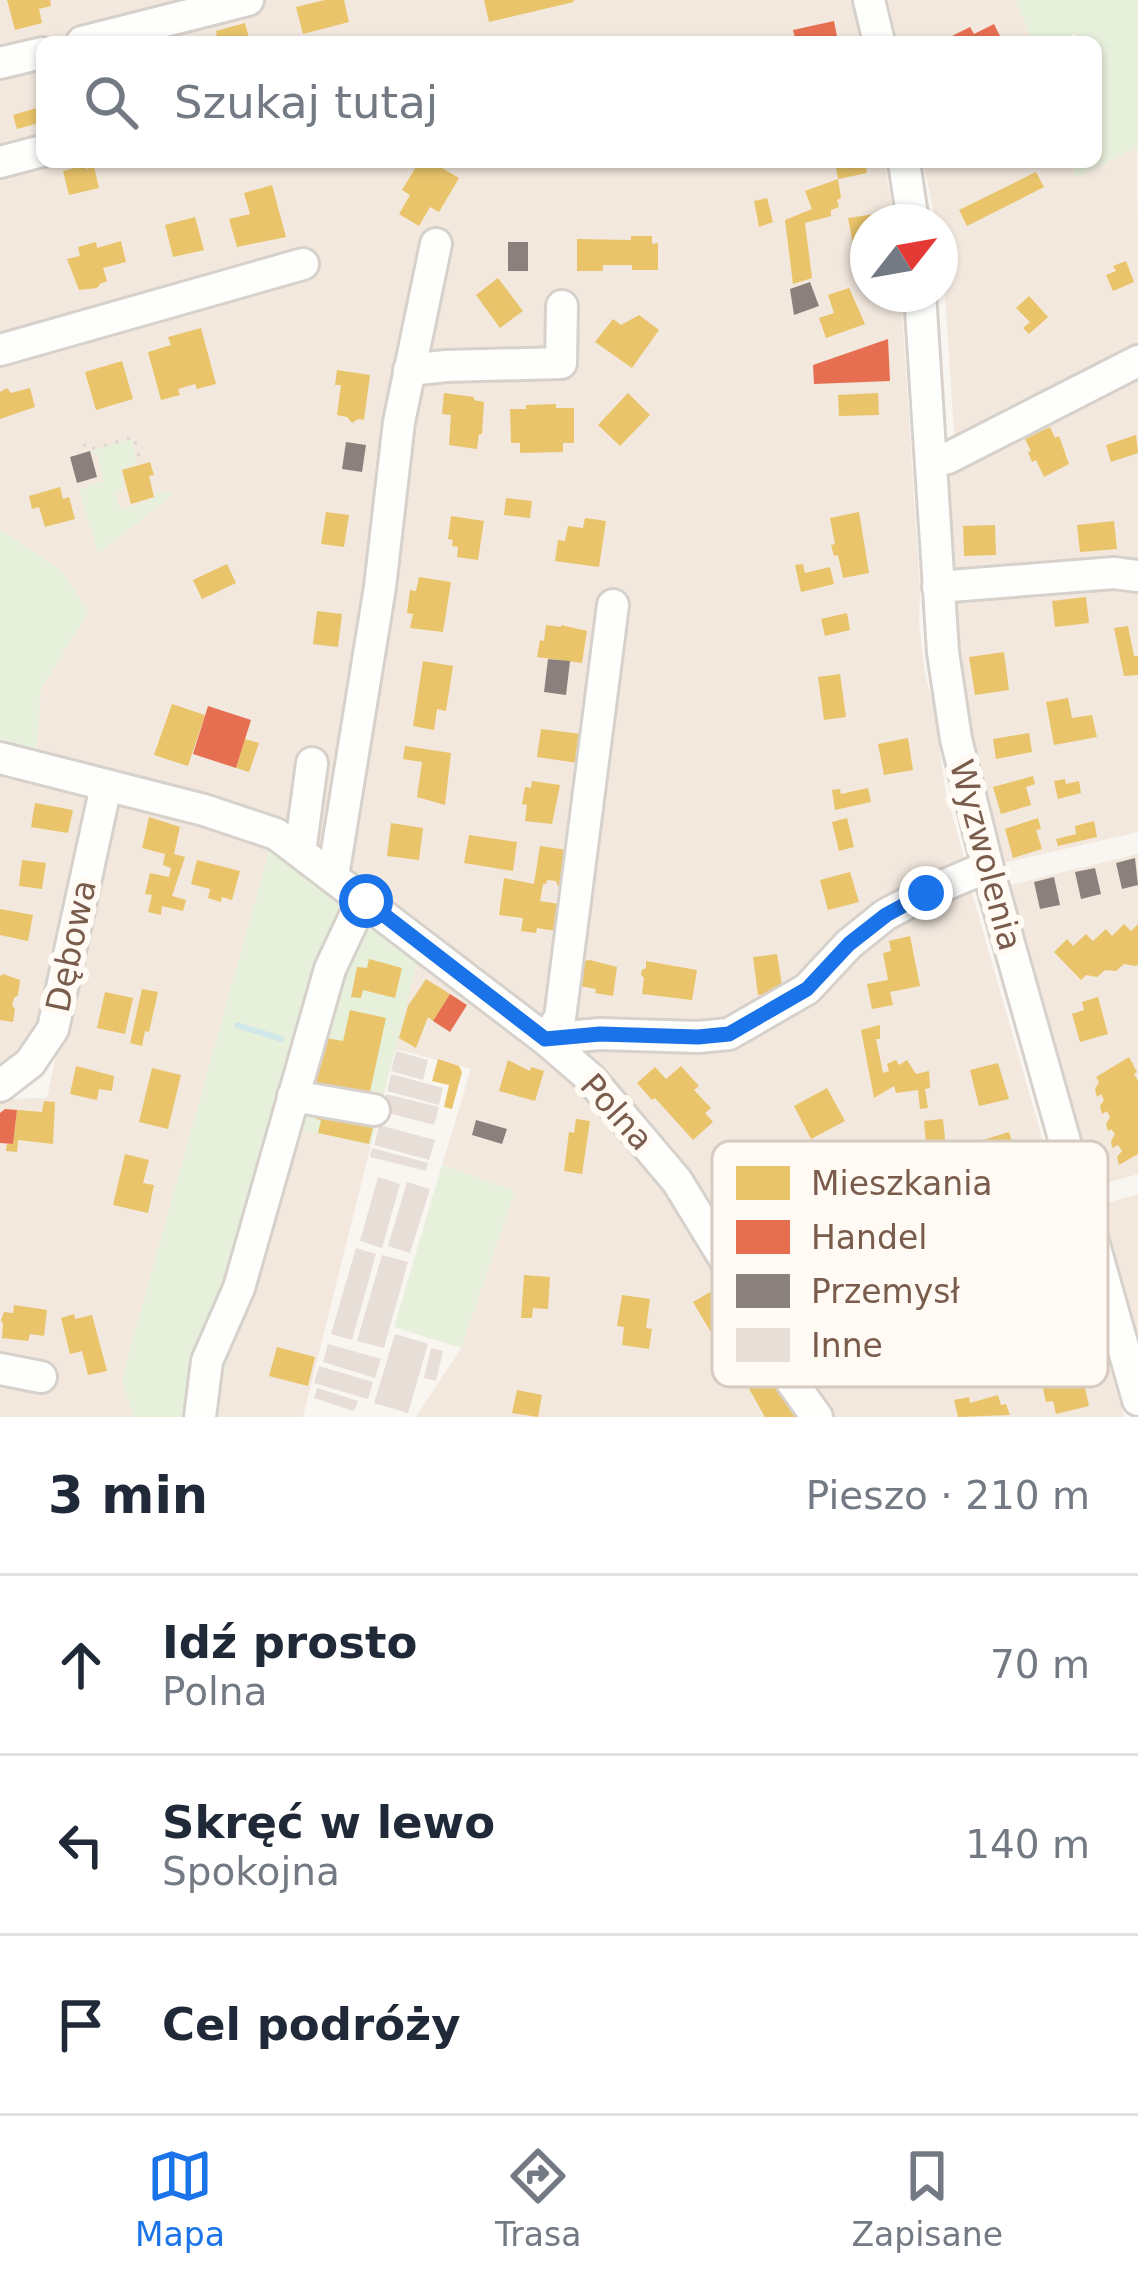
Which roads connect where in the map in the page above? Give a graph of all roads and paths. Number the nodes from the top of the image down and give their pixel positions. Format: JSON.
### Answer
{"nodes":[{"id":1,"x":248,"y":0,"type":"edge"},
{"id":2,"x":869,"y":0,"type":"edge"},
{"id":3,"x":106,"y":36,"type":"edge"},
{"id":4,"x":878,"y":36,"type":"edge"},
{"id":5,"x":36,"y":54,"type":"edge"},
{"id":6,"x":0,"y":63,"type":"edge"},
{"id":7,"x":36,"y":153,"type":"edge"},
{"id":8,"x":0,"y":162,"type":"edge"},
{"id":9,"x":905,"y":168,"type":"edge"},
{"id":10,"x":910,"y":204,"type":"edge"},
{"id":11,"x":436,"y":244,"type":"dead end"},
{"id":12,"x":303,"y":264,"type":"dead end"},
{"id":13,"x":562,"y":306,"type":"dead end"},
{"id":14,"x":921,"y":312,"type":"edge"},
{"id":15,"x":0,"y":350,"type":"edge"},
{"id":16,"x":1138,"y":361,"type":"edge"},
{"id":17,"x":409,"y":370,"type":"junction"},
{"id":18,"x":84,"y":443,"type":"dead end"},
{"id":19,"x":932,"y":461,"type":"junction"},
{"id":20,"x":141,"y":464,"type":"dead end"},
{"id":21,"x":1138,"y":576,"type":"edge"},
{"id":22,"x":938,"y":587,"type":"junction"},
{"id":23,"x":613,"y":605,"type":"dead end"},
{"id":24,"x":0,"y":758,"type":"edge"},
{"id":25,"x":312,"y":763,"type":"dead end"},
{"id":26,"x":106,"y":786,"type":"junction"},
{"id":27,"x":300,"y":852,"type":"junction"},
{"id":28,"x":987,"y":867,"type":"junction"},
{"id":29,"x":333,"y":876,"type":"junction"},
{"id":30,"x":366,"y":901,"type":"junction"},
{"id":31,"x":545,"y":1039,"type":"junction"},
{"id":32,"x":0,"y":1086,"type":"edge"},
{"id":33,"x":293,"y":1096,"type":"junction"},
{"id":34,"x":374,"y":1110,"type":"dead end"},
{"id":35,"x":1065,"y":1141,"type":"edge"},
{"id":36,"x":712,"y":1238,"type":"edge"},
{"id":37,"x":1108,"y":1294,"type":"edge"},
{"id":38,"x":0,"y":1370,"type":"edge"},
{"id":39,"x":41,"y":1377,"type":"dead end"},
{"id":40,"x":795,"y":1387,"type":"edge"},
{"id":41,"x":1138,"y":1400,"type":"edge"},
{"id":42,"x":200,"y":1417,"type":"edge"},
{"id":43,"x":818,"y":1417,"type":"edge"}],
"edges":[{"from":1,"to":3,"type":"street"},
{"from":2,"to":4,"type":"street"},
{"from":5,"to":6,"type":"street"},
{"from":7,"to":8,"type":"street"},
{"from":9,"to":10,"type":"street"},
{"from":11,"to":17,"type":"street"},
{"from":12,"to":15,"type":"street"},
{"from":13,"to":17,"type":"street"},
{"from":14,"to":19,"type":"street","name":"Wyzwolenia"},
{"from":16,"to":19,"type":"street"},
{"from":17,"to":29,"type":"street"},
{"from":18,"to":20,"type":"path"},
{"from":19,"to":22,"type":"street","name":"Wyzwolenia"},
{"from":21,"to":22,"type":"street"},
{"from":22,"to":28,"type":"street","name":"Wyzwolenia"},
{"from":23,"to":31,"type":"street"},
{"from":24,"to":26,"type":"street","name":"Polna"},
{"from":25,"to":27,"type":"street"},
{"from":26,"to":27,"type":"street","name":"Polna"},
{"from":26,"to":32,"type":"street","name":"Dębowa"},
{"from":27,"to":29,"type":"street","name":"Polna"},
{"from":28,"to":31,"type":"street"},
{"from":28,"to":35,"type":"street","name":"Wyzwolenia"},
{"from":29,"to":30,"type":"street","name":"Polna"},
{"from":30,"to":31,"type":"street","name":"Polna"},
{"from":30,"to":33,"type":"street"},
{"from":31,"to":36,"type":"street","name":"Polna"},
{"from":33,"to":34,"type":"street"},
{"from":33,"to":42,"type":"street"},
{"from":37,"to":41,"type":"street","name":"Wyzwolenia"},
{"from":38,"to":39,"type":"street"},
{"from":40,"to":43,"type":"street","name":"Polna"}]}
